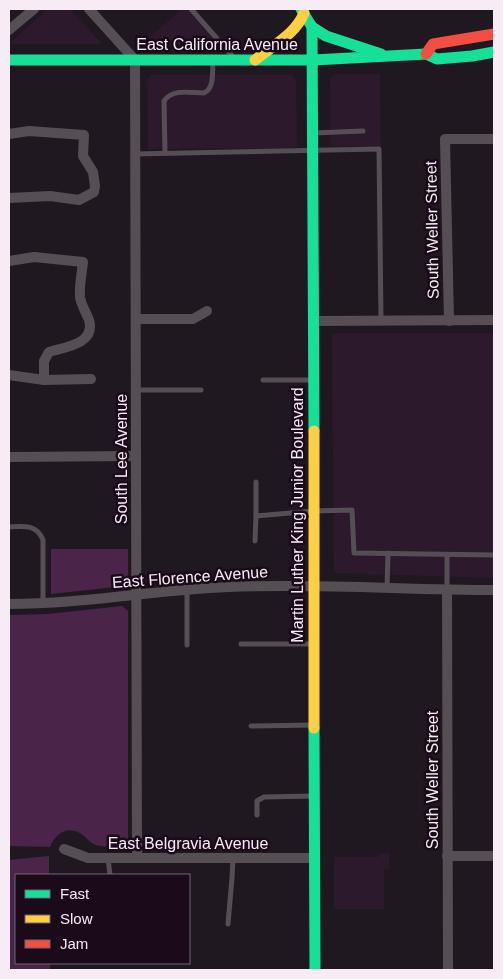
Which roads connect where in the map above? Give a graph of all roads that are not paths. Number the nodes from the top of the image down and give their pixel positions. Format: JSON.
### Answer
{"nodes":[{"id":1,"x":34,"y":9,"type":"edge"},
{"id":2,"x":89,"y":9,"type":"edge"},
{"id":3,"x":191,"y":9,"type":"edge"},
{"id":4,"x":302,"y":11,"type":"edge"},
{"id":5,"x":312,"y":27,"type":"junction"},
{"id":6,"x":9,"y":30,"type":"edge"},
{"id":7,"x":494,"y":34,"type":"edge"},
{"id":8,"x":494,"y":52,"type":"edge"},
{"id":9,"x":426,"y":54,"type":"junction"},
{"id":10,"x":389,"y":56,"type":"junction"},
{"id":11,"x":9,"y":60,"type":"edge"},
{"id":12,"x":135,"y":60,"type":"junction"},
{"id":13,"x":255,"y":60,"type":"junction"},
{"id":14,"x":312,"y":60,"type":"junction"},
{"id":15,"x":213,"y":61,"type":"junction"},
{"id":16,"x":236,"y":61,"type":"junction"},
{"id":17,"x":363,"y":131,"type":"dead end"},
{"id":18,"x":313,"y":133,"type":"junction"},
{"id":19,"x":9,"y":134,"type":"edge"},
{"id":20,"x":494,"y":139,"type":"edge"},
{"id":21,"x":313,"y":150,"type":"junction"},
{"id":22,"x":165,"y":153,"type":"junction"},
{"id":23,"x":135,"y":154,"type":"junction"},
{"id":24,"x":9,"y":198,"type":"edge"},
{"id":25,"x":9,"y":260,"type":"edge"},
{"id":26,"x":208,"y":311,"type":"dead end"},
{"id":27,"x":136,"y":319,"type":"junction"},
{"id":28,"x":494,"y":320,"type":"edge"},
{"id":29,"x":313,"y":321,"type":"junction"},
{"id":30,"x":381,"y":321,"type":"junction"},
{"id":31,"x":449,"y":321,"type":"junction"},
{"id":32,"x":9,"y":375,"type":"edge"},
{"id":33,"x":91,"y":379,"type":"dead end"},
{"id":34,"x":44,"y":380,"type":"junction"},
{"id":35,"x":263,"y":380,"type":"dead end"},
{"id":36,"x":313,"y":380,"type":"junction"},
{"id":37,"x":136,"y":390,"type":"junction"},
{"id":38,"x":201,"y":390,"type":"dead end"},
{"id":39,"x":136,"y":456,"type":"junction"},
{"id":40,"x":9,"y":457,"type":"edge"},
{"id":41,"x":256,"y":482,"type":"dead end"},
{"id":42,"x":313,"y":511,"type":"junction"},
{"id":43,"x":256,"y":516,"type":"junction"},
{"id":44,"x":9,"y":526,"type":"edge"},
{"id":45,"x":256,"y":541,"type":"dead end"},
{"id":46,"x":388,"y":553,"type":"junction"},
{"id":47,"x":447,"y":555,"type":"junction"},
{"id":48,"x":494,"y":556,"type":"edge"},
{"id":49,"x":314,"y":585,"type":"junction"},
{"id":50,"x":387,"y":587,"type":"junction"},
{"id":51,"x":186,"y":590,"type":"junction"},
{"id":52,"x":447,"y":590,"type":"junction"},
{"id":53,"x":494,"y":590,"type":"edge"},
{"id":54,"x":136,"y":594,"type":"junction"},
{"id":55,"x":9,"y":604,"type":"edge"},
{"id":56,"x":43,"y":604,"type":"junction"},
{"id":57,"x":241,"y":644,"type":"dead end"},
{"id":58,"x":314,"y":644,"type":"junction"},
{"id":59,"x":187,"y":645,"type":"dead end"},
{"id":60,"x":314,"y":725,"type":"junction"},
{"id":61,"x":251,"y":726,"type":"dead end"},
{"id":62,"x":314,"y":796,"type":"junction"},
{"id":63,"x":258,"y":815,"type":"dead end"},
{"id":64,"x":64,"y":849,"type":"dead end"},
{"id":65,"x":447,"y":856,"type":"junction"},
{"id":66,"x":494,"y":856,"type":"edge"},
{"id":67,"x":108,"y":858,"type":"junction"},
{"id":68,"x":137,"y":858,"type":"junction"},
{"id":69,"x":232,"y":858,"type":"junction"},
{"id":70,"x":314,"y":858,"type":"junction"},
{"id":71,"x":110,"y":874,"type":"edge"},
{"id":72,"x":228,"y":924,"type":"dead end"},
{"id":73,"x":315,"y":970,"type":"edge"},
{"id":74,"x":448,"y":970,"type":"edge"}],
"edges":[{"from":1,"to":6,"type":"street"},
{"from":2,"to":12,"type":"street"},
{"from":3,"to":16,"type":"lane"},
{"from":4,"to":5,"type":"street"},
{"from":4,"to":13,"type":"street"},
{"from":5,"to":10,"type":"street"},
{"from":5,"to":14,"type":"street","name":"Martin Luther King Junior Boulevard"},
{"from":7,"to":9,"type":"street","name":"East California Avenue"},
{"from":8,"to":9,"type":"street","name":"East California Avenue"},
{"from":9,"to":10,"type":"street","name":"East California Avenue"},
{"from":10,"to":14,"type":"street","name":"East California Avenue"},
{"from":11,"to":12,"type":"street","name":"East California Avenue"},
{"from":12,"to":15,"type":"street","name":"East California Avenue"},
{"from":12,"to":23,"type":"street","name":"South Lee Avenue"},
{"from":13,"to":14,"type":"street","name":"East California Avenue"},
{"from":13,"to":16,"type":"street","name":"East California Avenue"},
{"from":14,"to":18,"type":"street","name":"Martin Luther King Junior Boulevard"},
{"from":15,"to":16,"type":"street","name":"East California Avenue"},
{"from":15,"to":22,"type":"lane"},
{"from":17,"to":18,"type":"lane"},
{"from":18,"to":21,"type":"street","name":"Martin Luther King Junior Boulevard"},
{"from":19,"to":24,"type":"street"},
{"from":20,"to":31,"type":"street","name":"South Weller Street"},
{"from":21,"to":22,"type":"lane"},
{"from":21,"to":29,"type":"street","name":"Martin Luther King Junior Boulevard"},
{"from":21,"to":30,"type":"lane"},
{"from":22,"to":23,"type":"lane"},
{"from":23,"to":27,"type":"street","name":"South Lee Avenue"},
{"from":25,"to":34,"type":"street"},
{"from":26,"to":27,"type":"street"},
{"from":27,"to":37,"type":"street","name":"South Lee Avenue"},
{"from":28,"to":31,"type":"street"},
{"from":29,"to":30,"type":"street"},
{"from":29,"to":36,"type":"street","name":"Martin Luther King Junior Boulevard"},
{"from":30,"to":31,"type":"street"},
{"from":32,"to":34,"type":"street"},
{"from":33,"to":34,"type":"street"},
{"from":35,"to":36,"type":"lane"},
{"from":36,"to":42,"type":"street","name":"Martin Luther King Junior Boulevard"},
{"from":37,"to":38,"type":"lane"},
{"from":37,"to":39,"type":"street","name":"South Lee Avenue"},
{"from":39,"to":40,"type":"street"},
{"from":39,"to":54,"type":"street","name":"South Lee Avenue"},
{"from":41,"to":43,"type":"lane"},
{"from":42,"to":43,"type":"lane"},
{"from":42,"to":46,"type":"lane"},
{"from":42,"to":49,"type":"street","name":"Martin Luther King Junior Boulevard"},
{"from":43,"to":45,"type":"lane"},
{"from":44,"to":56,"type":"lane"},
{"from":46,"to":47,"type":"lane"},
{"from":46,"to":50,"type":"lane"},
{"from":47,"to":48,"type":"lane"},
{"from":47,"to":52,"type":"lane"},
{"from":49,"to":50,"type":"street","name":"East Florence Avenue"},
{"from":49,"to":51,"type":"street","name":"East Florence Avenue"},
{"from":49,"to":58,"type":"street","name":"Martin Luther King Junior Boulevard"},
{"from":50,"to":52,"type":"street","name":"East Florence Avenue"},
{"from":51,"to":54,"type":"street","name":"East Florence Avenue"},
{"from":51,"to":59,"type":"lane"},
{"from":52,"to":53,"type":"street","name":"East Florence Avenue"},
{"from":52,"to":65,"type":"street","name":"South Weller Street"},
{"from":54,"to":56,"type":"street","name":"East Florence Avenue"},
{"from":54,"to":68,"type":"street","name":"South Lee Avenue"},
{"from":55,"to":56,"type":"street","name":"East Florence Avenue"},
{"from":57,"to":58,"type":"lane"},
{"from":58,"to":60,"type":"street","name":"Martin Luther King Junior Boulevard"},
{"from":60,"to":61,"type":"lane"},
{"from":60,"to":62,"type":"street","name":"Martin Luther King Junior Boulevard"},
{"from":62,"to":63,"type":"lane"},
{"from":62,"to":70,"type":"street","name":"Martin Luther King Junior Boulevard"},
{"from":64,"to":67,"type":"street","name":"East Belgravia Avenue"},
{"from":65,"to":66,"type":"street"},
{"from":65,"to":74,"type":"street","name":"South Weller Street"},
{"from":67,"to":68,"type":"street","name":"East Belgravia Avenue"},
{"from":67,"to":71,"type":"lane"},
{"from":68,"to":69,"type":"street","name":"East Belgravia Avenue"},
{"from":69,"to":70,"type":"street","name":"East Belgravia Avenue"},
{"from":69,"to":72,"type":"lane"},
{"from":70,"to":73,"type":"street","name":"Martin Luther King Junior Boulevard"}]}
